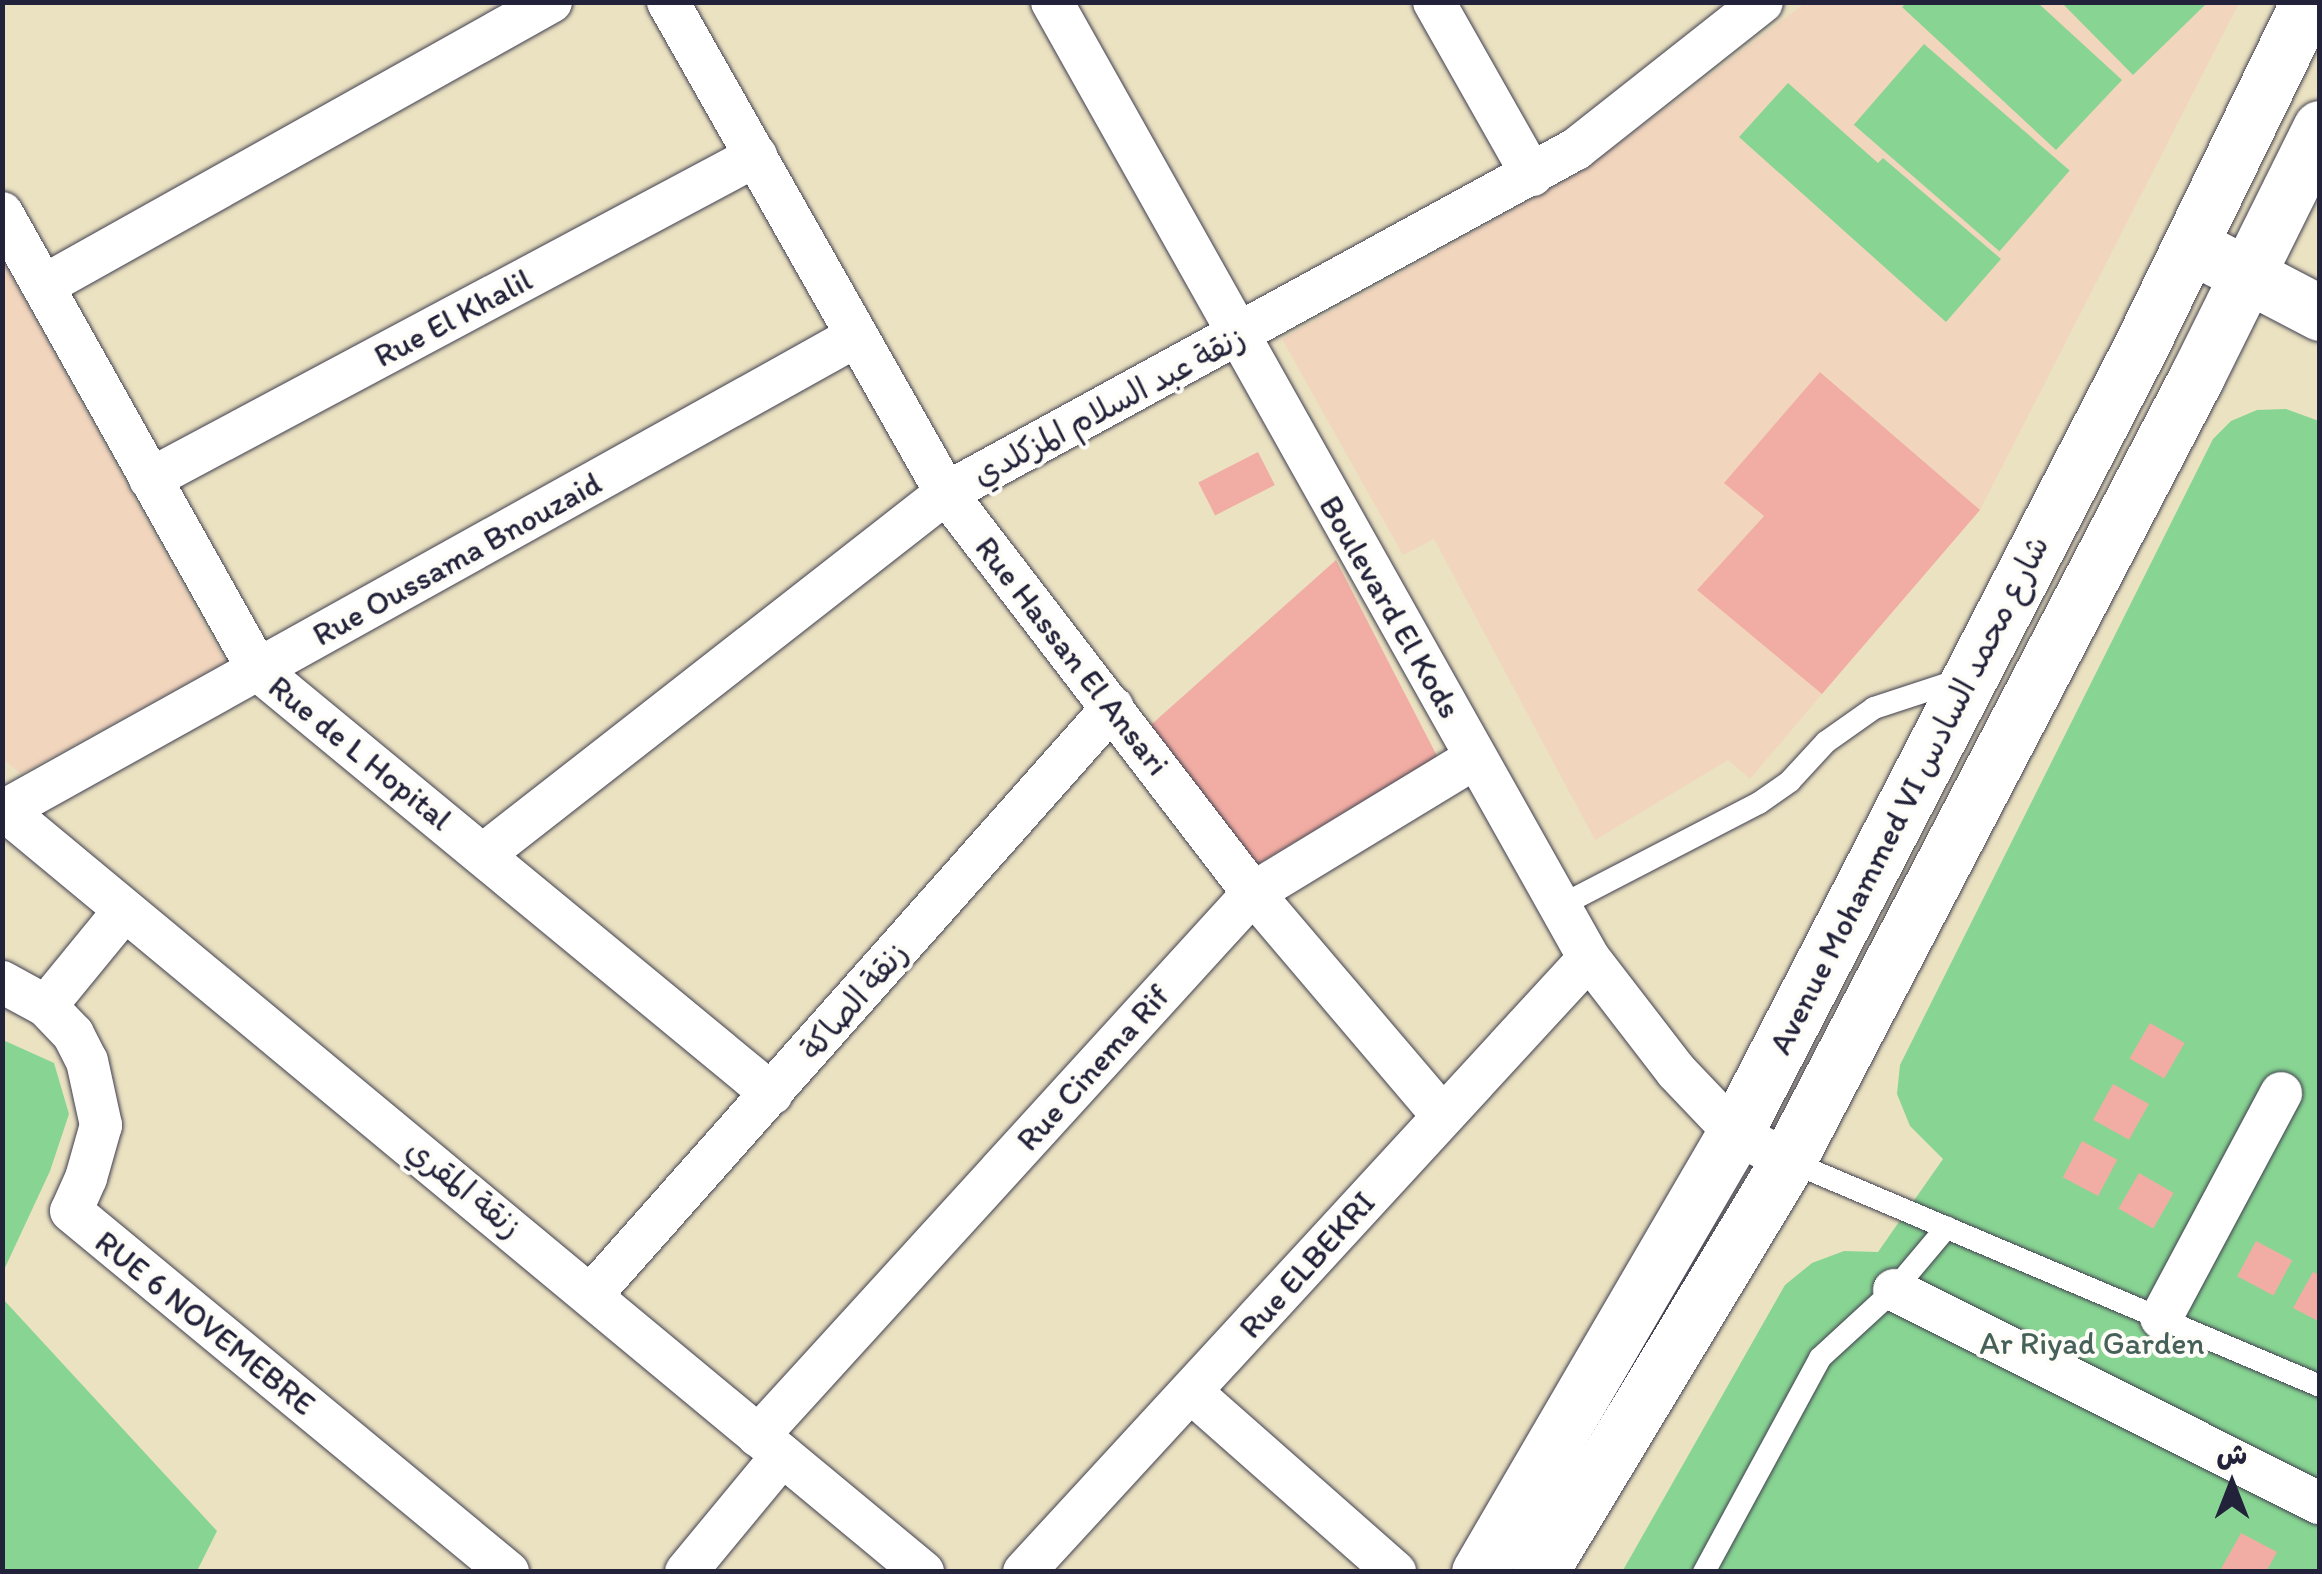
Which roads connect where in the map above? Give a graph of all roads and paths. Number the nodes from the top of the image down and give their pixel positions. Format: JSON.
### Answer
{"nodes":[{"id":1,"x":551,"y":2,"type":"edge"},
{"id":2,"x":668,"y":2,"type":"edge"},
{"id":3,"x":1052,"y":2,"type":"edge"},
{"id":4,"x":1434,"y":2,"type":"edge"},
{"id":5,"x":1762,"y":2,"type":"edge"},
{"id":6,"x":2308,"y":2,"type":"edge"},
{"id":7,"x":2320,"y":128,"type":"edge"},
{"id":8,"x":756,"y":156,"type":"junction"},
{"id":9,"x":1532,"y":175,"type":"junction"},
{"id":10,"x":2,"y":213,"type":"edge"},
{"id":11,"x":2190,"y":246,"type":"junction"},
{"id":12,"x":2246,"y":275,"type":"junction"},
{"id":13,"x":43,"y":286,"type":"junction"},
{"id":14,"x":2320,"y":313,"type":"edge"},
{"id":15,"x":857,"y":336,"type":"junction"},
{"id":16,"x":1237,"y":338,"type":"junction"},
{"id":17,"x":150,"y":480,"type":"junction"},
{"id":18,"x":946,"y":492,"type":"junction"},
{"id":19,"x":258,"y":670,"type":"junction"},
{"id":20,"x":1970,"y":676,"type":"junction"},
{"id":21,"x":1113,"y":708,"type":"junction"},
{"id":22,"x":1475,"y":758,"type":"junction"},
{"id":23,"x":4,"y":809,"type":"edge"},
{"id":24,"x":484,"y":854,"type":"junction"},
{"id":25,"x":1253,"y":893,"type":"junction"},
{"id":26,"x":1560,"y":906,"type":"junction"},
{"id":27,"x":123,"y":912,"type":"junction"},
{"id":28,"x":1589,"y":958,"type":"junction"},
{"id":29,"x":2,"y":982,"type":"edge"},
{"id":30,"x":46,"y":1006,"type":"junction"},
{"id":31,"x":2280,"y":1093,"type":"dead end"},
{"id":32,"x":772,"y":1094,"type":"junction"},
{"id":33,"x":1442,"y":1115,"type":"junction"},
{"id":34,"x":1735,"y":1133,"type":"junction"},
{"id":35,"x":1788,"y":1161,"type":"junction"},
{"id":36,"x":1948,"y":1227,"type":"junction"},
{"id":37,"x":1894,"y":1290,"type":"junction"},
{"id":38,"x":593,"y":1294,"type":"junction"},
{"id":39,"x":2161,"y":1318,"type":"junction"},
{"id":40,"x":2320,"y":1386,"type":"edge"},
{"id":41,"x":1192,"y":1393,"type":"junction"},
{"id":42,"x":770,"y":1446,"type":"junction"},
{"id":43,"x":2320,"y":1502,"type":"edge"},
{"id":44,"x":508,"y":1572,"type":"edge"},
{"id":45,"x":686,"y":1572,"type":"edge"},
{"id":46,"x":923,"y":1572,"type":"edge"},
{"id":47,"x":1024,"y":1572,"type":"edge"},
{"id":48,"x":1395,"y":1572,"type":"edge"},
{"id":49,"x":1479,"y":1572,"type":"edge"},
{"id":50,"x":1540,"y":1572,"type":"edge"},
{"id":51,"x":1704,"y":1572,"type":"edge"}],
"edges":[{"from":1,"to":13,"type":"street"},
{"from":2,"to":8,"type":"street","name":"Rue Hassan El Ansari"},
{"from":3,"to":16,"type":"street","name":"Boulevard El Kods"},
{"from":4,"to":9,"type":"street"},
{"from":5,"to":9,"type":"street","name":"زنقة عبد السلام المزكلدي"},
{"from":6,"to":11,"type":"main road","name":"Avenue Mohammed VI شارع محمد السادس"},
{"from":7,"to":12,"type":"main road","name":"Avenue Mohammed VI شارع محمد السادس"},
{"from":8,"to":15,"type":"street","name":"Rue Hassan El Ansari"},
{"from":8,"to":17,"type":"street","name":"Rue El Khalil"},
{"from":9,"to":16,"type":"street","name":"زنقة عبد السلام المزكلدي"},
{"from":10,"to":13,"type":"street","name":"Rue de L Hopital"},
{"from":11,"to":12,"type":"main road"},
{"from":11,"to":20,"type":"main road","name":"Avenue Mohammed VI شارع محمد السادس"},
{"from":12,"to":14,"type":"main road"},
{"from":12,"to":35,"type":"main road","name":"Avenue Mohammed VI شارع محمد السادس"},
{"from":13,"to":17,"type":"street","name":"Rue de L Hopital"},
{"from":15,"to":18,"type":"street","name":"Rue Hassan El Ansari"},
{"from":15,"to":19,"type":"street","name":"Rue Oussama Bnouzaid"},
{"from":16,"to":18,"type":"street","name":"زنقة عبد السلام المزكلدي"},
{"from":16,"to":22,"type":"street","name":"Boulevard El Kods"},
{"from":17,"to":19,"type":"street","name":"Rue de L Hopital"},
{"from":18,"to":21,"type":"street","name":"Rue Hassan El Ansari"},
{"from":18,"to":24,"type":"street","name":"زنقة عبد السلام المزكلدي"},
{"from":19,"to":23,"type":"street","name":"Rue Oussama Bnouzaid"},
{"from":19,"to":24,"type":"street","name":"Rue de L Hopital"},
{"from":20,"to":26,"type":"lane"},
{"from":20,"to":34,"type":"main road","name":"Avenue Mohammed VI شارع محمد السادس"},
{"from":21,"to":25,"type":"street","name":"Rue Hassan El Ansari"},
{"from":21,"to":32,"type":"street","name":"زنقة الصاكة"},
{"from":22,"to":25,"type":"street","name":"Rue Cinema Rif"},
{"from":22,"to":26,"type":"street","name":"Boulevard El Kods"},
{"from":23,"to":27,"type":"street","name":"زنقة المقري"},
{"from":24,"to":32,"type":"street","name":"Rue de L Hopital"},
{"from":25,"to":33,"type":"street","name":"Rue Hassan El Ansari"},
{"from":25,"to":42,"type":"street","name":"Rue Cinema Rif"},
{"from":26,"to":28,"type":"street","name":"Boulevard El Kods"},
{"from":27,"to":30,"type":"street"},
{"from":27,"to":38,"type":"street","name":"زنقة المقري"},
{"from":28,"to":33,"type":"street","name":"Rue ELBEKRI"},
{"from":28,"to":34,"type":"street","name":"Boulevard El Kods"},
{"from":29,"to":30,"type":"street","name":"RUE 6 NOVEMEBRE"},
{"from":30,"to":44,"type":"street","name":"RUE 6 NOVEMEBRE"},
{"from":31,"to":39,"type":"street"},
{"from":32,"to":38,"type":"street","name":"زنقة الصاكة"},
{"from":33,"to":41,"type":"street","name":"Rue ELBEKRI"},
{"from":34,"to":35,"type":"street","name":"Boulevard El Kods"},
{"from":34,"to":49,"type":"main road","name":"Avenue Mohammed VI شارع محمد السادس"},
{"from":35,"to":36,"type":"lane"},
{"from":35,"to":50,"type":"main road","name":"Avenue Mohammed VI شارع محمد السادس"},
{"from":36,"to":37,"type":"lane"},
{"from":36,"to":39,"type":"lane"},
{"from":37,"to":43,"type":"street"},
{"from":37,"to":51,"type":"lane"},
{"from":38,"to":42,"type":"street","name":"زنقة المقري"},
{"from":39,"to":40,"type":"lane"},
{"from":41,"to":47,"type":"street","name":"Rue ELBEKRI"},
{"from":41,"to":48,"type":"street"},
{"from":42,"to":45,"type":"street","name":"Rue Cinema Rif"},
{"from":42,"to":46,"type":"street","name":"زنقة المقري"}]}
